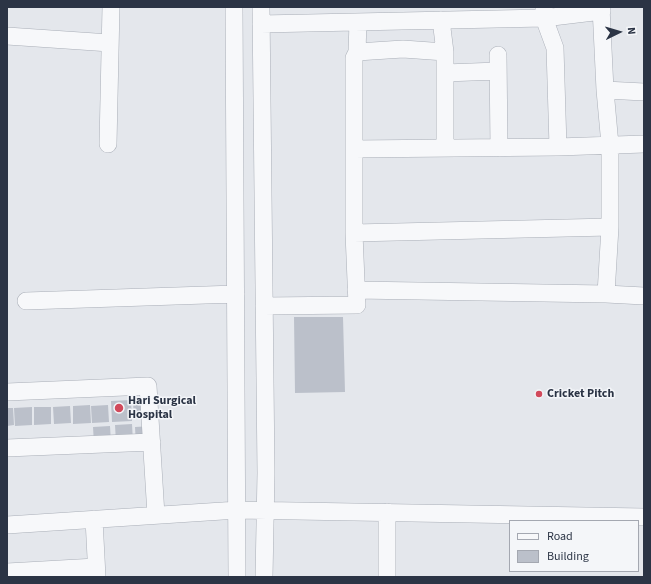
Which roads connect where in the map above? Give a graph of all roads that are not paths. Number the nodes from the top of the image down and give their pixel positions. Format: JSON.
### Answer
{"nodes":[{"id":1,"x":111,"y":7,"type":"edge"},
{"id":2,"x":234,"y":7,"type":"edge"},
{"id":3,"x":261,"y":7,"type":"edge"},
{"id":4,"x":602,"y":9,"type":"edge"},
{"id":5,"x":544,"y":12,"type":"edge"},
{"id":6,"x":469,"y":13,"type":"edge"},
{"id":7,"x":441,"y":20,"type":"junction"},
{"id":8,"x":358,"y":22,"type":"junction"},
{"id":9,"x":261,"y":24,"type":"junction"},
{"id":10,"x":7,"y":36,"type":"edge"},
{"id":11,"x":110,"y":43,"type":"junction"},
{"id":12,"x":357,"y":52,"type":"junction"},
{"id":13,"x":445,"y":52,"type":"junction"},
{"id":14,"x":444,"y":73,"type":"junction"},
{"id":15,"x":605,"y":90,"type":"junction"},
{"id":16,"x":644,"y":92,"type":"edge"},
{"id":17,"x":108,"y":144,"type":"dead end"},
{"id":18,"x":644,"y":144,"type":"edge"},
{"id":19,"x":610,"y":145,"type":"junction"},
{"id":20,"x":558,"y":147,"type":"junction"},
{"id":21,"x":445,"y":148,"type":"junction"},
{"id":22,"x":499,"y":148,"type":"junction"},
{"id":23,"x":354,"y":150,"type":"junction"},
{"id":24,"x":610,"y":227,"type":"junction"},
{"id":25,"x":354,"y":233,"type":"junction"},
{"id":26,"x":356,"y":290,"type":"junction"},
{"id":27,"x":236,"y":294,"type":"junction"},
{"id":28,"x":606,"y":294,"type":"junction"},
{"id":29,"x":644,"y":296,"type":"edge"},
{"id":30,"x":26,"y":301,"type":"dead end"},
{"id":31,"x":264,"y":306,"type":"junction"},
{"id":32,"x":7,"y":392,"type":"edge"},
{"id":33,"x":152,"y":442,"type":"junction"},
{"id":34,"x":7,"y":448,"type":"edge"},
{"id":35,"x":238,"y":510,"type":"junction"},
{"id":36,"x":264,"y":510,"type":"junction"},
{"id":37,"x":387,"y":512,"type":"junction"},
{"id":38,"x":156,"y":515,"type":"junction"},
{"id":39,"x":644,"y":517,"type":"edge"},
{"id":40,"x":94,"y":519,"type":"junction"},
{"id":41,"x":7,"y":525,"type":"edge"},
{"id":42,"x":7,"y":560,"type":"edge"},
{"id":43,"x":7,"y":572,"type":"edge"},
{"id":44,"x":97,"y":572,"type":"edge"},
{"id":45,"x":8,"y":577,"type":"edge"},
{"id":46,"x":237,"y":577,"type":"edge"},
{"id":47,"x":264,"y":577,"type":"edge"},
{"id":48,"x":387,"y":577,"type":"edge"}],
"edges":[{"from":1,"to":11,"type":"street"},
{"from":2,"to":27,"type":"street"},
{"from":3,"to":9,"type":"street"},
{"from":4,"to":5,"type":"street"},
{"from":4,"to":15,"type":"street"},
{"from":5,"to":6,"type":"street"},
{"from":5,"to":20,"type":"street"},
{"from":6,"to":7,"type":"street"},
{"from":7,"to":8,"type":"street"},
{"from":7,"to":13,"type":"street"},
{"from":8,"to":9,"type":"street"},
{"from":8,"to":12,"type":"street"},
{"from":9,"to":31,"type":"street"},
{"from":10,"to":11,"type":"street"},
{"from":11,"to":17,"type":"street"},
{"from":12,"to":13,"type":"street"},
{"from":12,"to":23,"type":"street"},
{"from":13,"to":14,"type":"street"},
{"from":14,"to":21,"type":"street"},
{"from":14,"to":22,"type":"street"},
{"from":15,"to":16,"type":"street"},
{"from":15,"to":19,"type":"street"},
{"from":18,"to":19,"type":"street"},
{"from":19,"to":20,"type":"street"},
{"from":19,"to":24,"type":"street"},
{"from":20,"to":22,"type":"street"},
{"from":21,"to":22,"type":"street"},
{"from":21,"to":23,"type":"street"},
{"from":23,"to":25,"type":"street"},
{"from":24,"to":25,"type":"street"},
{"from":24,"to":28,"type":"street"},
{"from":25,"to":26,"type":"street"},
{"from":26,"to":28,"type":"street"},
{"from":26,"to":31,"type":"street"},
{"from":27,"to":30,"type":"street"},
{"from":27,"to":35,"type":"street"},
{"from":28,"to":29,"type":"street"},
{"from":31,"to":36,"type":"street"},
{"from":32,"to":33,"type":"street"},
{"from":33,"to":34,"type":"street"},
{"from":33,"to":38,"type":"street"},
{"from":35,"to":36,"type":"street"},
{"from":35,"to":38,"type":"street"},
{"from":35,"to":46,"type":"street"},
{"from":36,"to":37,"type":"street"},
{"from":36,"to":47,"type":"street"},
{"from":37,"to":39,"type":"street"},
{"from":37,"to":48,"type":"street"},
{"from":38,"to":40,"type":"street"},
{"from":40,"to":41,"type":"street"},
{"from":40,"to":44,"type":"street"},
{"from":42,"to":43,"type":"street"},
{"from":43,"to":44,"type":"street"},
{"from":43,"to":45,"type":"street"}]}
